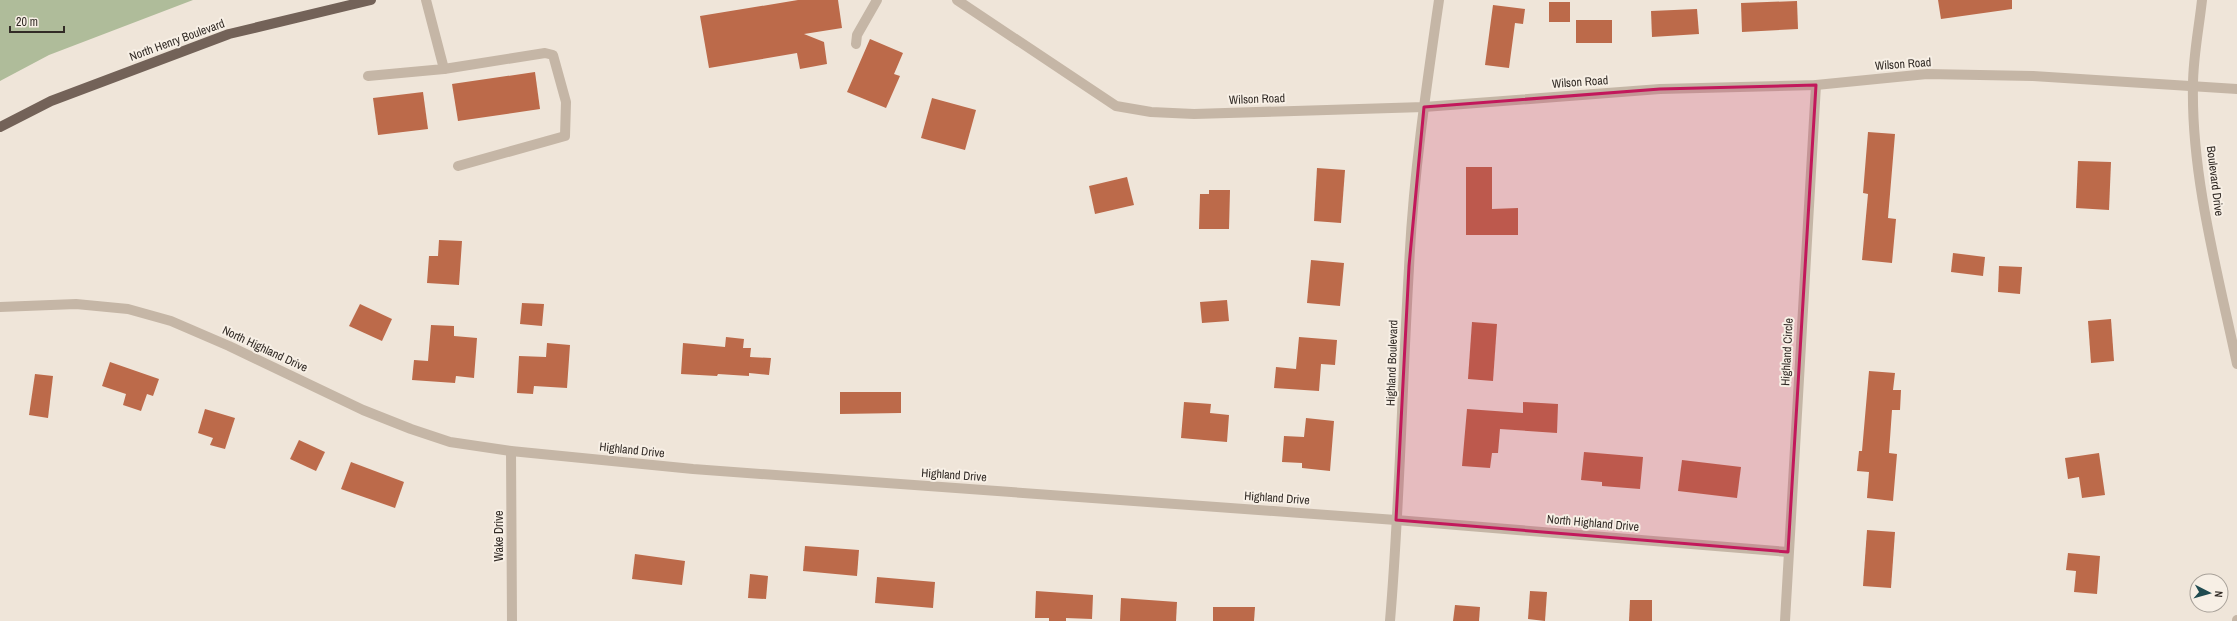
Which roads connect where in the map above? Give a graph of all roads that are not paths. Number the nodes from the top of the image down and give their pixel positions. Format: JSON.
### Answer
{"nodes":[{"id":1,"x":371,"y":0,"type":"edge"},
{"id":2,"x":426,"y":0,"type":"edge"},
{"id":3,"x":877,"y":0,"type":"edge"},
{"id":4,"x":957,"y":0,"type":"edge"},
{"id":5,"x":1439,"y":0,"type":"edge"},
{"id":6,"x":2202,"y":0,"type":"edge"},
{"id":7,"x":856,"y":44,"type":"dead end"},
{"id":8,"x":444,"y":69,"type":"junction"},
{"id":9,"x":368,"y":76,"type":"dead end"},
{"id":10,"x":2193,"y":84,"type":"junction"},
{"id":11,"x":1816,"y":85,"type":"junction"},
{"id":12,"x":2237,"y":89,"type":"edge"},
{"id":13,"x":1424,"y":107,"type":"junction"},
{"id":14,"x":0,"y":127,"type":"edge"},
{"id":15,"x":458,"y":166,"type":"dead end"},
{"id":16,"x":0,"y":307,"type":"edge"},
{"id":17,"x":2237,"y":364,"type":"edge"},
{"id":18,"x":511,"y":452,"type":"junction"},
{"id":19,"x":1396,"y":520,"type":"junction"},
{"id":20,"x":1788,"y":552,"type":"junction"},
{"id":21,"x":512,"y":621,"type":"edge"},
{"id":22,"x":1390,"y":621,"type":"edge"},
{"id":23,"x":1785,"y":621,"type":"edge"}],
"edges":[{"from":1,"to":14,"type":"main road","name":"North Henry Boulevard"},
{"from":2,"to":8,"type":"street"},
{"from":3,"to":7,"type":"street"},
{"from":4,"to":13,"type":"street","name":"Wilson Road"},
{"from":5,"to":13,"type":"street","name":"Highland Boulevard"},
{"from":6,"to":10,"type":"street","name":"Boulevard Drive"},
{"from":8,"to":9,"type":"street"},
{"from":8,"to":15,"type":"street"},
{"from":10,"to":11,"type":"street","name":"Wilson Road"},
{"from":10,"to":12,"type":"street","name":"Wilson Road"},
{"from":10,"to":17,"type":"street","name":"Boulevard Drive"},
{"from":11,"to":13,"type":"street","name":"Wilson Road"},
{"from":11,"to":20,"type":"street","name":"Highland Circle"},
{"from":13,"to":19,"type":"street","name":"Highland Boulevard"},
{"from":16,"to":18,"type":"street","name":"North Highland Drive"},
{"from":18,"to":19,"type":"street","name":"Highland Drive"},
{"from":18,"to":21,"type":"street","name":"Wake Drive"},
{"from":19,"to":20,"type":"street","name":"North Highland Drive"},
{"from":19,"to":22,"type":"street","name":"Highland Boulevard"},
{"from":20,"to":23,"type":"street","name":"Highland Circle"}]}
